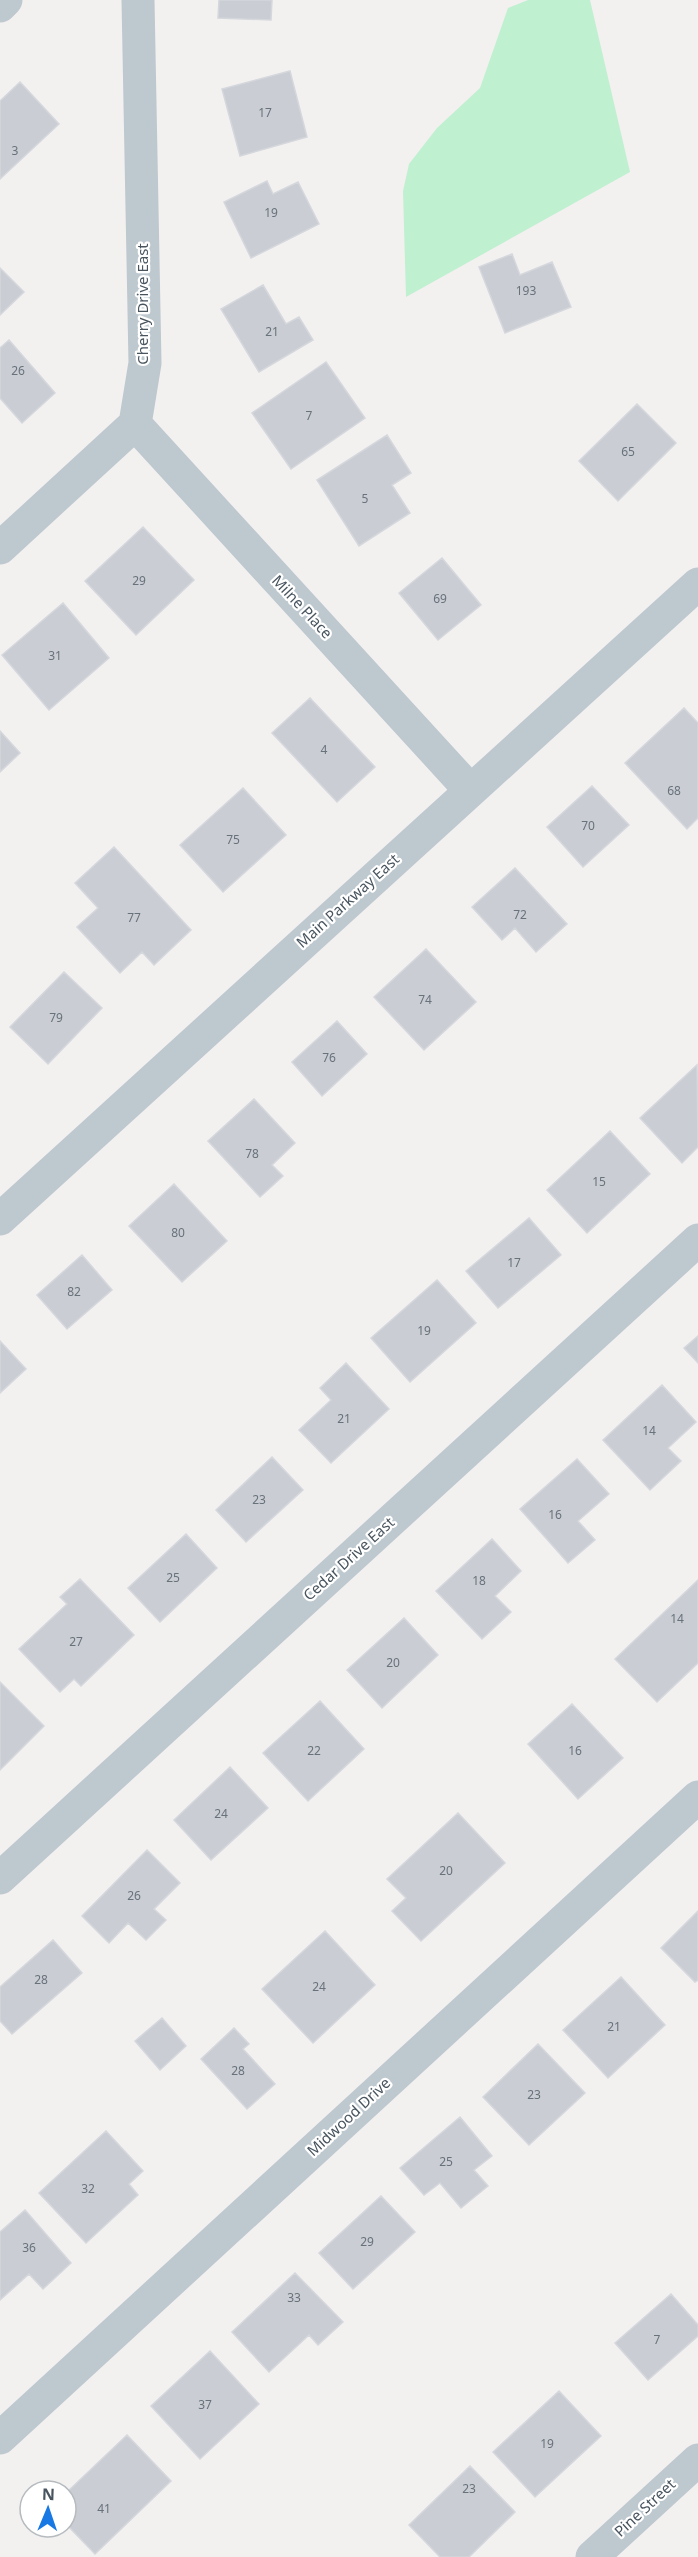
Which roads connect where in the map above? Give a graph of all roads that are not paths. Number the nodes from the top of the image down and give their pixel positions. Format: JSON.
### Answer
{"nodes":[{"id":1,"x":6,"y":0,"type":"edge"},
{"id":2,"x":138,"y":0,"type":"edge"},
{"id":3,"x":0,"y":6,"type":"edge"},
{"id":4,"x":135,"y":424,"type":"junction"},
{"id":5,"x":0,"y":548,"type":"edge"},
{"id":6,"x":698,"y":584,"type":"edge"},
{"id":7,"x":470,"y":790,"type":"junction"},
{"id":8,"x":0,"y":1219,"type":"edge"},
{"id":9,"x":698,"y":1240,"type":"edge"},
{"id":10,"x":698,"y":1797,"type":"edge"},
{"id":11,"x":0,"y":1878,"type":"edge"},
{"id":12,"x":0,"y":2438,"type":"edge"},
{"id":13,"x":698,"y":2460,"type":"edge"},
{"id":14,"x":592,"y":2557,"type":"edge"}],
"edges":[{"from":1,"to":3,"type":"street"},
{"from":2,"to":4,"type":"street","name":"Cherry Drive East"},
{"from":4,"to":5,"type":"street"},
{"from":4,"to":7,"type":"street","name":"Milne Place"},
{"from":6,"to":7,"type":"street","name":"Main Parkway East"},
{"from":7,"to":8,"type":"street","name":"Main Parkway East"},
{"from":9,"to":11,"type":"street","name":"Cedar Drive East"},
{"from":10,"to":12,"type":"street","name":"Midwood Drive"},
{"from":13,"to":14,"type":"street","name":"Pine Street"}]}
